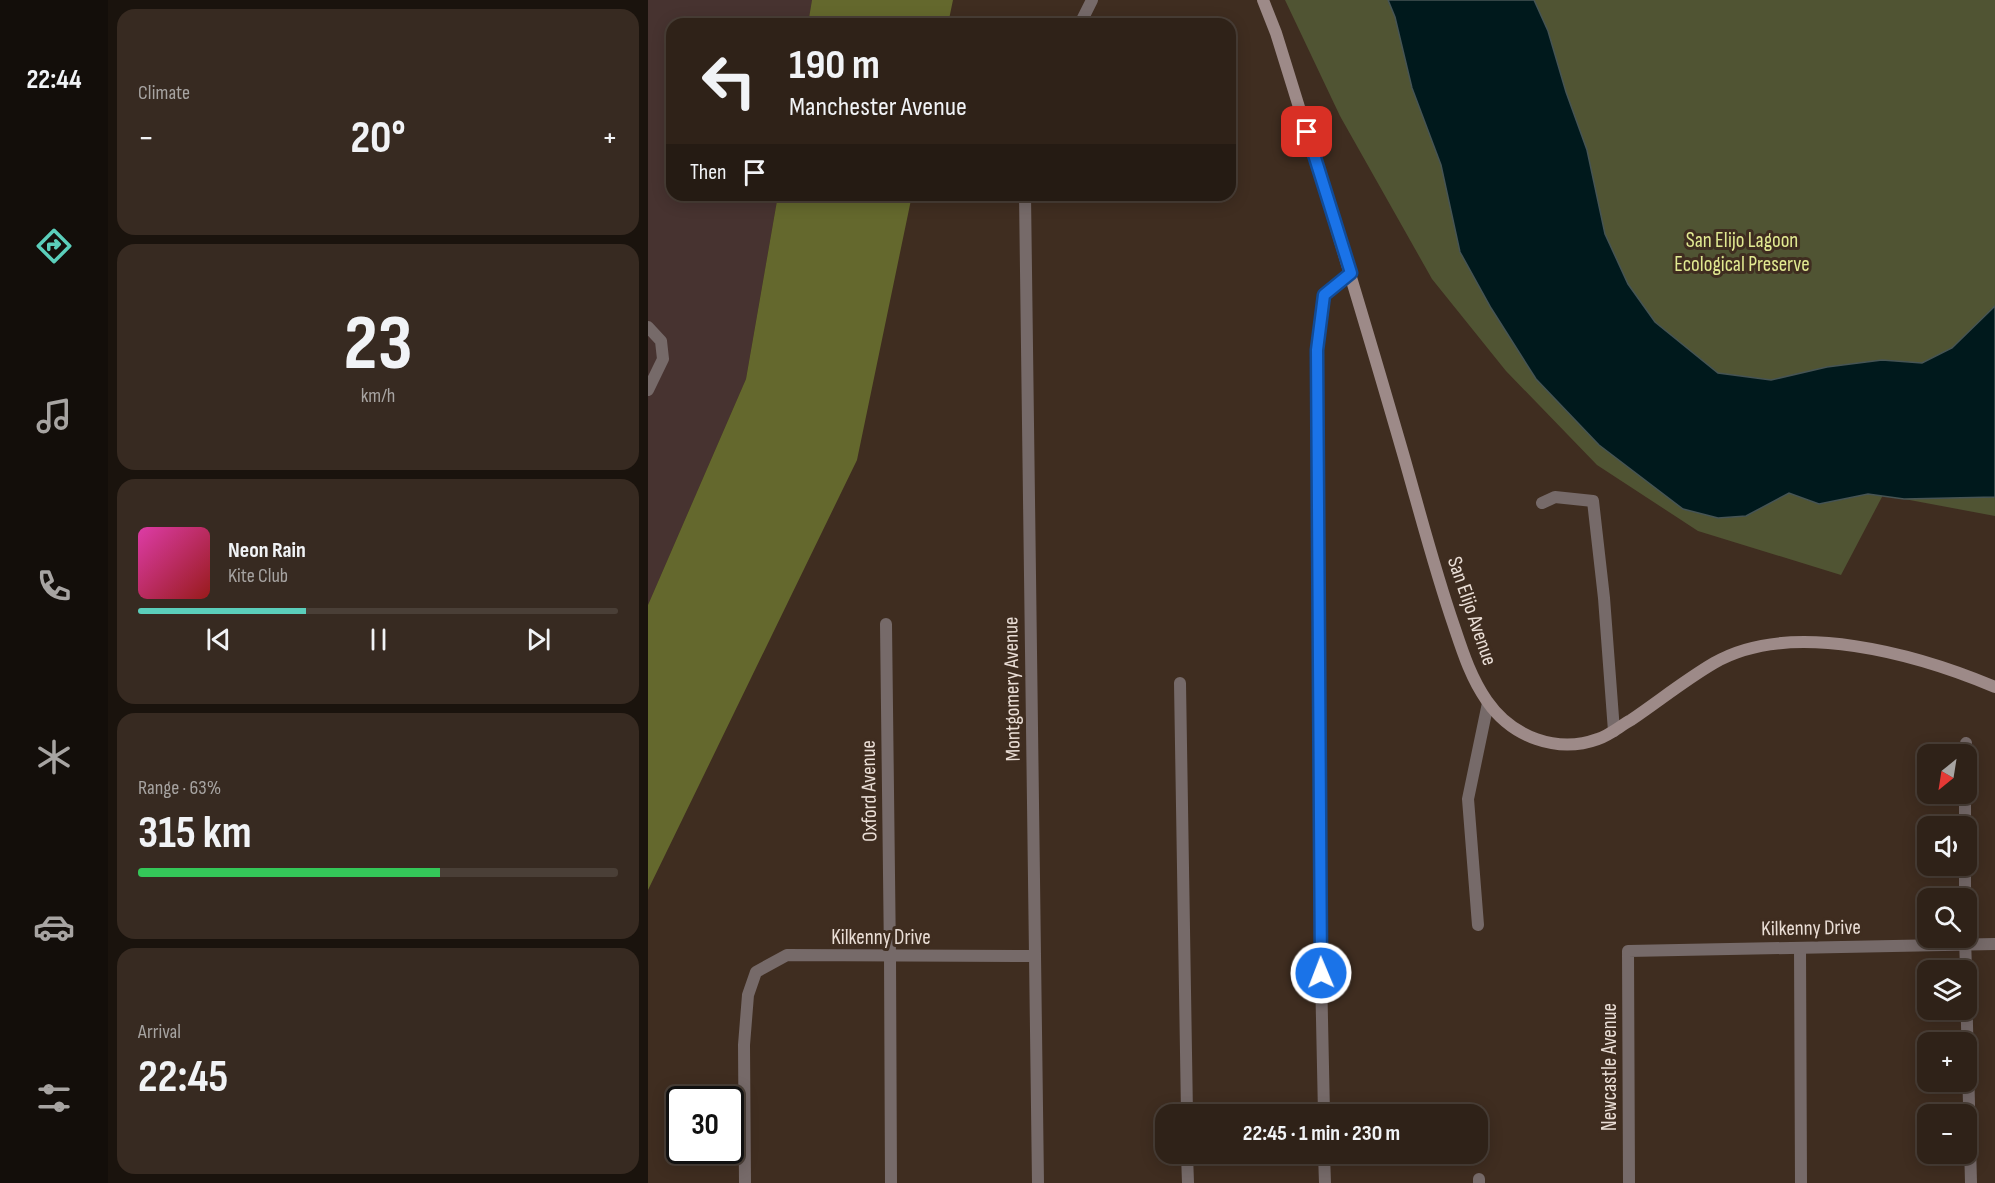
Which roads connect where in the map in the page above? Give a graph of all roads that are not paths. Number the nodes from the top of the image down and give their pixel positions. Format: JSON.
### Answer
{"nodes":[{"id":1,"x":1092,"y":0,"type":"edge"},
{"id":2,"x":1263,"y":0,"type":"edge"},
{"id":3,"x":1083,"y":18,"type":"edge"},
{"id":4,"x":1025,"y":201,"type":"edge"},
{"id":5,"x":1351,"y":273,"type":"junction"},
{"id":6,"x":648,"y":327,"type":"edge"},
{"id":7,"x":648,"y":390,"type":"edge"},
{"id":8,"x":1542,"y":503,"type":"dead end"},
{"id":9,"x":886,"y":624,"type":"dead end"},
{"id":10,"x":1180,"y":683,"type":"dead end"},
{"id":11,"x":1995,"y":687,"type":"edge"},
{"id":12,"x":1488,"y":703,"type":"junction"},
{"id":13,"x":1614,"y":731,"type":"junction"},
{"id":14,"x":1478,"y":926,"type":"dead end"},
{"id":15,"x":1977,"y":942,"type":"edge"},
{"id":16,"x":1917,"y":943,"type":"edge"},
{"id":17,"x":1995,"y":944,"type":"edge"},
{"id":18,"x":1800,"y":948,"type":"junction"},
{"id":19,"x":1628,"y":951,"type":"joint"},
{"id":20,"x":1035,"y":956,"type":"junction"},
{"id":21,"x":890,"y":957,"type":"junction"},
{"id":22,"x":1967,"y":1020,"type":"edge"},
{"id":23,"x":1187,"y":1104,"type":"edge"},
{"id":24,"x":1324,"y":1104,"type":"edge"},
{"id":25,"x":1188,"y":1164,"type":"edge"},
{"id":26,"x":1324,"y":1164,"type":"edge"},
{"id":27,"x":745,"y":1183,"type":"edge"},
{"id":28,"x":891,"y":1183,"type":"edge"},
{"id":29,"x":1038,"y":1183,"type":"edge"},
{"id":30,"x":1188,"y":1183,"type":"edge"},
{"id":31,"x":1325,"y":1183,"type":"edge"},
{"id":32,"x":1629,"y":1183,"type":"edge"},
{"id":33,"x":1801,"y":1183,"type":"edge"},
{"id":34,"x":1971,"y":1183,"type":"edge"}],
"edges":[{"from":1,"to":3,"type":"street"},
{"from":2,"to":5,"type":"main road","name":"San Elijo Avenue"},
{"from":4,"to":20,"type":"street","name":"Montgomery Avenue"},
{"from":5,"to":12,"type":"main road","name":"San Elijo Avenue"},
{"from":5,"to":24,"type":"street"},
{"from":6,"to":7,"type":"street"},
{"from":8,"to":13,"type":"street"},
{"from":9,"to":21,"type":"street","name":"Oxford Avenue"},
{"from":10,"to":23,"type":"street"},
{"from":11,"to":13,"type":"main road","name":"San Elijo Avenue"},
{"from":12,"to":13,"type":"main road","name":"San Elijo Avenue"},
{"from":12,"to":14,"type":"street"},
{"from":15,"to":17,"type":"street","name":"Kilkenny Drive"},
{"from":16,"to":18,"type":"street","name":"Kilkenny Drive"},
{"from":18,"to":19,"type":"street","name":"Kilkenny Drive"},
{"from":18,"to":33,"type":"street"},
{"from":19,"to":32,"type":"street","name":"Newcastle Avenue"},
{"from":20,"to":21,"type":"street","name":"Kilkenny Drive"},
{"from":20,"to":29,"type":"street","name":"Montgomery Avenue"},
{"from":21,"to":27,"type":"street","name":"Kilkenny Drive"},
{"from":21,"to":28,"type":"street","name":"Oxford Avenue"},
{"from":22,"to":34,"type":"street"},
{"from":25,"to":30,"type":"street"},
{"from":26,"to":31,"type":"street"}]}
